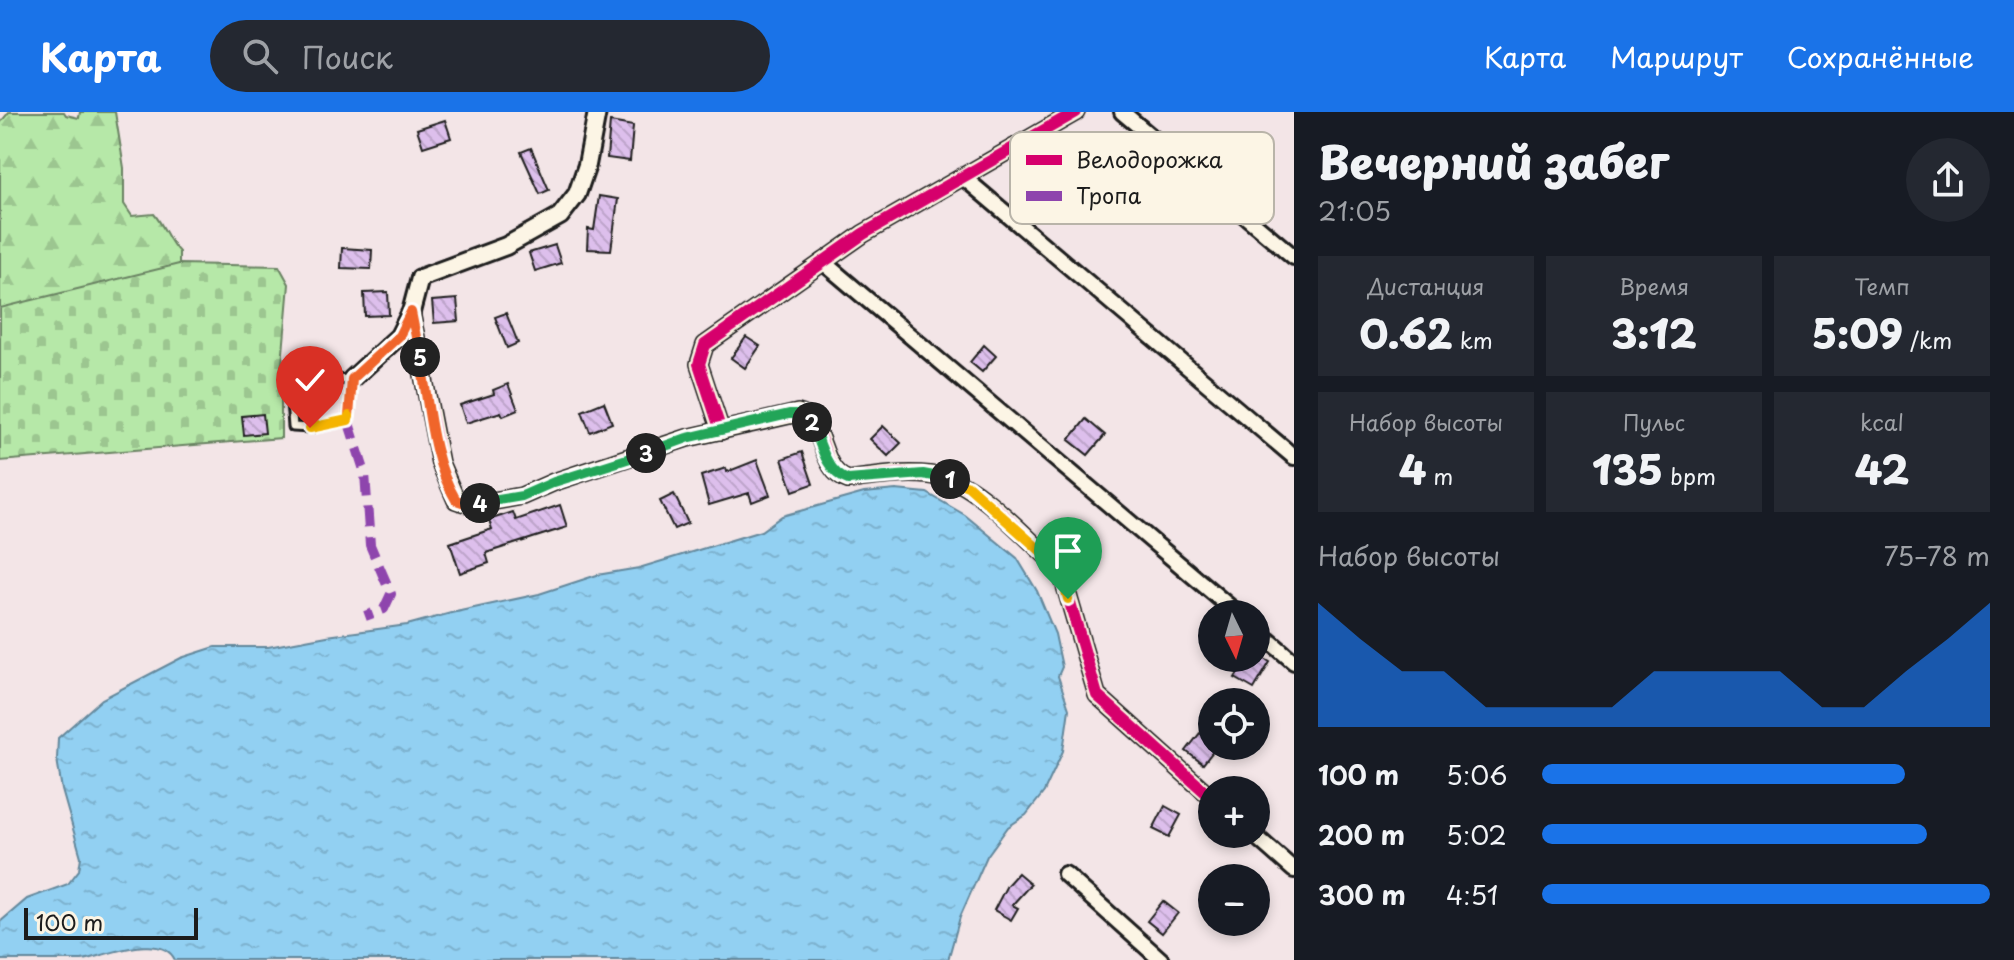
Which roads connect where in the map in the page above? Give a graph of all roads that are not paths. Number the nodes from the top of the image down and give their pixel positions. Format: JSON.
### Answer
{"nodes":[{"id":1,"x":597,"y":112,"type":"edge"},
{"id":2,"x":1076,"y":112,"type":"edge"},
{"id":3,"x":1122,"y":112,"type":"edge"},
{"id":4,"x":1041,"y":132,"type":"edge"},
{"id":5,"x":1146,"y":132,"type":"edge"},
{"id":6,"x":1010,"y":150,"type":"edge"},
{"id":7,"x":963,"y":177,"type":"junction"},
{"id":8,"x":1010,"y":217,"type":"edge"},
{"id":9,"x":1019,"y":224,"type":"edge"},
{"id":10,"x":1255,"y":224,"type":"edge"},
{"id":11,"x":1294,"y":257,"type":"edge"},
{"id":12,"x":823,"y":262,"type":"junction"},
{"id":13,"x":411,"y":312,"type":"junction"},
{"id":14,"x":352,"y":379,"type":"junction"},
{"id":15,"x":721,"y":431,"type":"junction"},
{"id":16,"x":1294,"y":457,"type":"edge"},
{"id":17,"x":1221,"y":600,"type":"edge"},
{"id":18,"x":1270,"y":641,"type":"edge"},
{"id":19,"x":1294,"y":662,"type":"edge"},
{"id":20,"x":1198,"y":785,"type":"edge"},
{"id":21,"x":1269,"y":848,"type":"edge"},
{"id":22,"x":1294,"y":870,"type":"edge"},
{"id":23,"x":1065,"y":874,"type":"dead end"},
{"id":24,"x":1161,"y":960,"type":"edge"}],
"edges":[{"from":1,"to":13,"type":"street"},
{"from":2,"to":4,"type":"street"},
{"from":3,"to":5,"type":"street"},
{"from":6,"to":7,"type":"street"},
{"from":7,"to":8,"type":"street"},
{"from":7,"to":12,"type":"street"},
{"from":9,"to":16,"type":"street"},
{"from":10,"to":11,"type":"street"},
{"from":12,"to":15,"type":"street"},
{"from":12,"to":17,"type":"street"},
{"from":13,"to":14,"type":"street"},
{"from":13,"to":15,"type":"street"},
{"from":14,"to":14,"type":"lane"},
{"from":15,"to":20,"type":"street"},
{"from":18,"to":19,"type":"street"},
{"from":21,"to":22,"type":"street"},
{"from":23,"to":24,"type":"street"}]}
